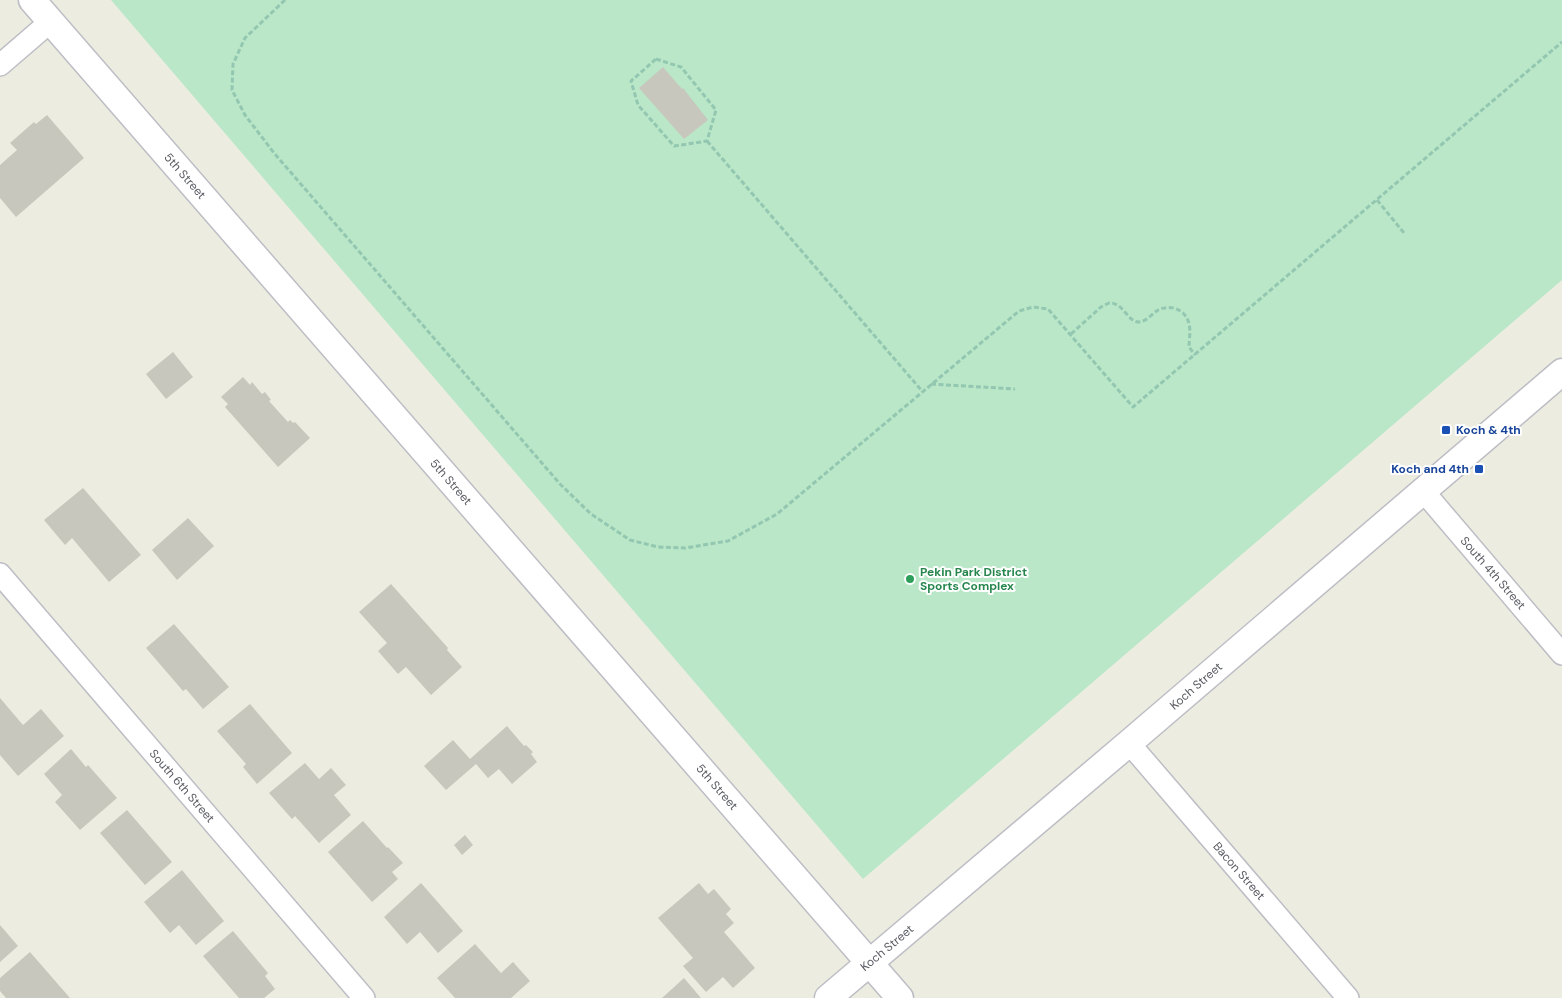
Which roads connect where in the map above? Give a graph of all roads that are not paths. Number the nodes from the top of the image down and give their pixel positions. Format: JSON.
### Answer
{"nodes":[{"id":1,"x":32,"y":0,"type":"edge"},
{"id":2,"x":50,"y":22,"type":"junction"},
{"id":3,"x":0,"y":65,"type":"edge"},
{"id":4,"x":1562,"y":372,"type":"edge"},
{"id":5,"x":1424,"y":492,"type":"junction"},
{"id":6,"x":0,"y":574,"type":"edge"},
{"id":7,"x":1562,"y":654,"type":"edge"},
{"id":8,"x":1129,"y":743,"type":"junction"},
{"id":9,"x":870,"y":963,"type":"junction"},
{"id":10,"x":364,"y":998,"type":"edge"},
{"id":11,"x":828,"y":998,"type":"edge"},
{"id":12,"x":900,"y":998,"type":"edge"},
{"id":13,"x":1348,"y":998,"type":"edge"}],
"edges":[{"from":1,"to":2,"type":"street","name":"5th Street"},
{"from":2,"to":3,"type":"street"},
{"from":2,"to":9,"type":"street","name":"5th Street"},
{"from":4,"to":5,"type":"street","name":"Koch Street"},
{"from":5,"to":7,"type":"street","name":"South 4th Street"},
{"from":5,"to":8,"type":"street","name":"Koch Street"},
{"from":6,"to":10,"type":"street","name":"South 6th Street"},
{"from":8,"to":9,"type":"street","name":"Koch Street"},
{"from":8,"to":13,"type":"street","name":"Bacon Street"},
{"from":9,"to":11,"type":"street","name":"Koch Street"},
{"from":9,"to":12,"type":"street","name":"5th Street"}]}
